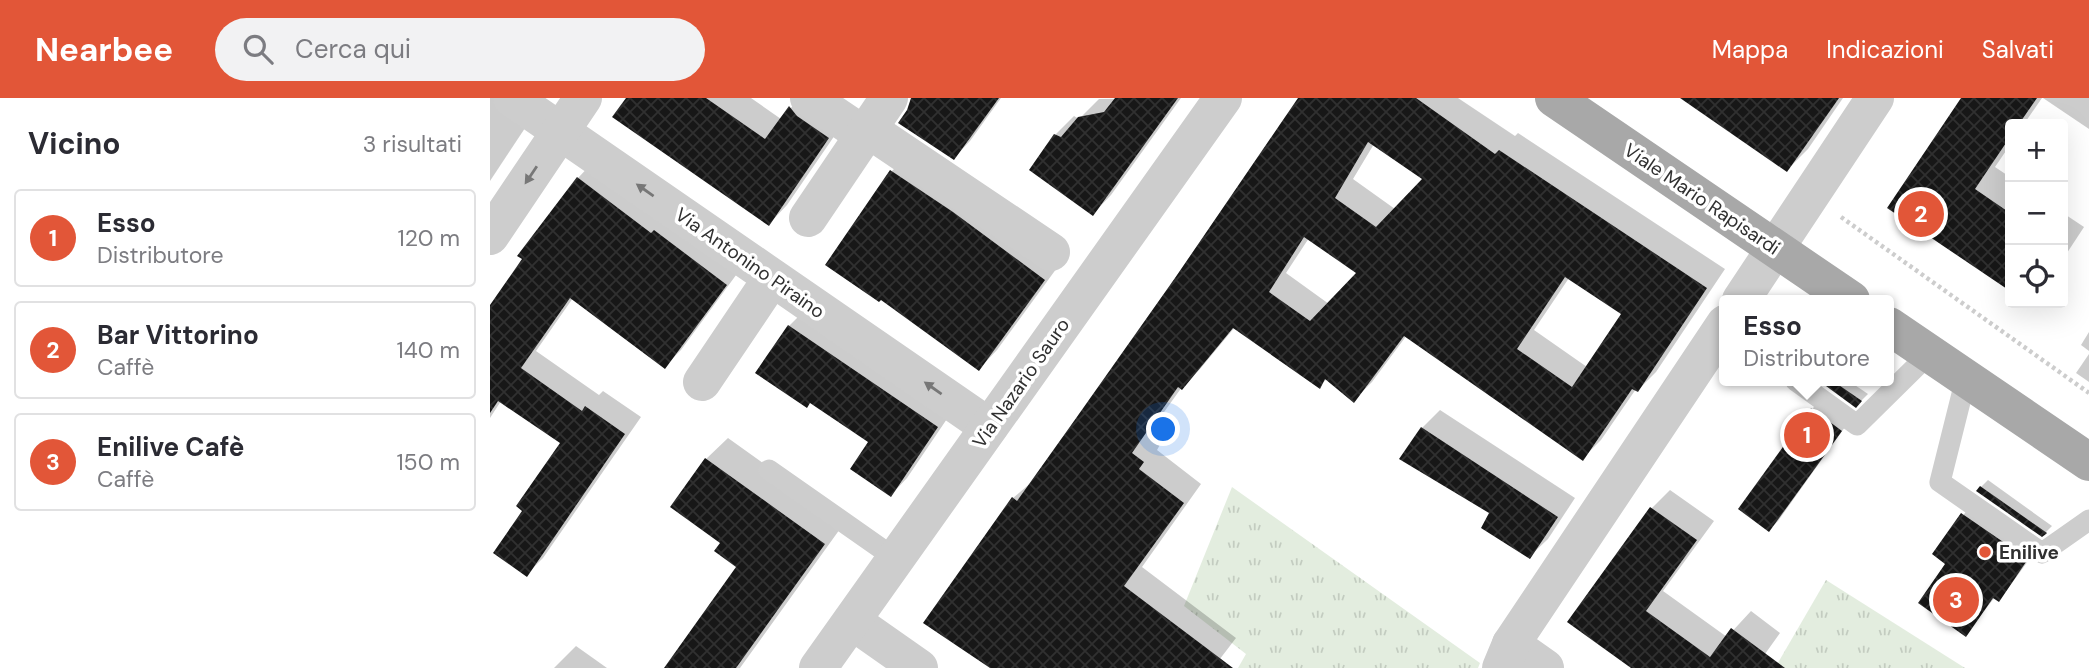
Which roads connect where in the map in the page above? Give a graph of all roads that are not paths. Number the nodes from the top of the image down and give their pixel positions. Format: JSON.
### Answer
{"nodes":[{"id":1,"x":512,"y":98,"type":"edge"},
{"id":2,"x":583,"y":98,"type":"edge"},
{"id":3,"x":809,"y":98,"type":"edge"},
{"id":4,"x":1223,"y":98,"type":"edge"},
{"id":5,"x":1554,"y":98,"type":"edge"},
{"id":6,"x":1875,"y":98,"type":"edge"},
{"id":7,"x":874,"y":121,"type":"edge"},
{"id":8,"x":561,"y":132,"type":"junction"},
{"id":9,"x":808,"y":218,"type":"dead end"},
{"id":10,"x":490,"y":236,"type":"edge"},
{"id":11,"x":1775,"y":249,"type":"junction"},
{"id":12,"x":1051,"y":251,"type":"dead end"},
{"id":13,"x":772,"y":278,"type":"junction"},
{"id":14,"x":1832,"y":294,"type":"edge"},
{"id":15,"x":1744,"y":295,"type":"edge"},
{"id":16,"x":1894,"y":330,"type":"edge"},
{"id":17,"x":1719,"y":333,"type":"edge"},
{"id":18,"x":1929,"y":354,"type":"junction"},
{"id":19,"x":1966,"y":378,"type":"junction"},
{"id":20,"x":702,"y":382,"type":"dead end"},
{"id":21,"x":1803,"y":386,"type":"edge"},
{"id":22,"x":989,"y":427,"type":"junction"},
{"id":23,"x":2089,"y":462,"type":"edge"},
{"id":24,"x":769,"y":470,"type":"dead end"},
{"id":25,"x":2089,"y":520,"type":"edge"},
{"id":26,"x":895,"y":559,"type":"junction"},
{"id":27,"x":852,"y":621,"type":"junction"},
{"id":28,"x":1506,"y":656,"type":"edge"},
{"id":29,"x":818,"y":668,"type":"edge"},
{"id":30,"x":919,"y":668,"type":"edge"},
{"id":31,"x":1545,"y":668,"type":"edge"}],
"edges":[{"from":1,"to":8,"type":"street","name":"Via Antonino Piraino"},
{"from":2,"to":8,"type":"street"},
{"from":3,"to":7,"type":"street"},
{"from":4,"to":22,"type":"street","name":"Via Nazario Sauro"},
{"from":5,"to":11,"type":"main road","name":"Viale Mario Rapisardi"},
{"from":6,"to":11,"type":"street"},
{"from":7,"to":9,"type":"street"},
{"from":7,"to":12,"type":"street"},
{"from":8,"to":10,"type":"street","one_way":true},
{"from":13,"to":8,"type":"street","name":"Via Antonino Piraino","one_way":true},
{"from":11,"to":14,"type":"main road","name":"Viale Mario Rapisardi"},
{"from":11,"to":15,"type":"street"},
{"from":13,"to":20,"type":"street"},
{"from":22,"to":13,"type":"street","name":"Via Antonino Piraino","one_way":true},
{"from":16,"to":18,"type":"main road"},
{"from":17,"to":28,"type":"street"},
{"from":18,"to":19,"type":"main road"},
{"from":18,"to":21,"type":"lane"},
{"from":19,"to":23,"type":"main road"},
{"from":19,"to":25,"type":"lane"},
{"from":22,"to":26,"type":"street","name":"Via Nazario Sauro"},
{"from":24,"to":26,"type":"lane"},
{"from":26,"to":27,"type":"street","name":"Via Nazario Sauro"},
{"from":27,"to":29,"type":"street","name":"Via Nazario Sauro"},
{"from":27,"to":30,"type":"street"},
{"from":28,"to":31,"type":"street"}]}
